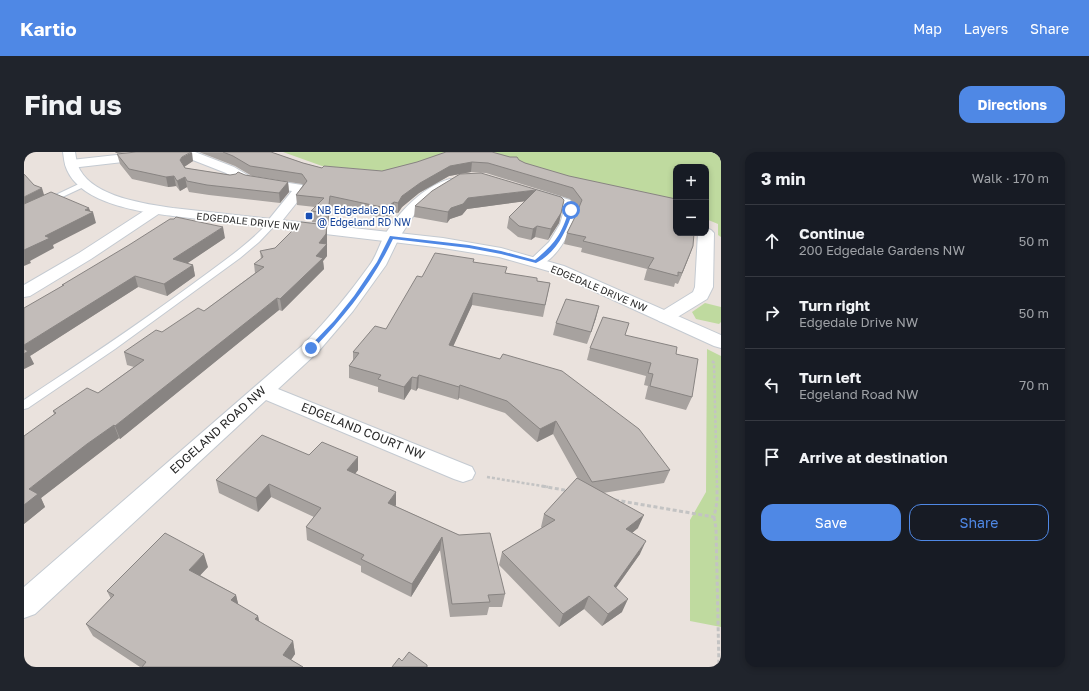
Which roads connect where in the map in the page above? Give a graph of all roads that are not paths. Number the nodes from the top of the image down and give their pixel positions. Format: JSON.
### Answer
{"nodes":[{"id":1,"x":184,"y":152,"type":"edge"},
{"id":2,"x":164,"y":153,"type":"edge"},
{"id":3,"x":70,"y":158,"type":"edge"},
{"id":4,"x":207,"y":161,"type":"junction"},
{"id":5,"x":195,"y":167,"type":"dead end"},
{"id":6,"x":216,"y":178,"type":"edge"},
{"id":7,"x":462,"y":179,"type":"edge"},
{"id":8,"x":247,"y":180,"type":"junction"},
{"id":9,"x":86,"y":184,"type":"junction"},
{"id":10,"x":525,"y":191,"type":"edge"},
{"id":11,"x":155,"y":210,"type":"junction"},
{"id":12,"x":24,"y":213,"type":"edge"},
{"id":13,"x":273,"y":223,"type":"junction"},
{"id":14,"x":392,"y":237,"type":"junction"},
{"id":15,"x":711,"y":237,"type":"edge"},
{"id":16,"x":713,"y":259,"type":"edge"},
{"id":17,"x":536,"y":262,"type":"junction"},
{"id":18,"x":24,"y":292,"type":"edge"},
{"id":19,"x":665,"y":317,"type":"junction"},
{"id":20,"x":721,"y":342,"type":"edge"},
{"id":21,"x":262,"y":390,"type":"junction"},
{"id":22,"x":24,"y":405,"type":"edge"},
{"id":23,"x":463,"y":472,"type":"road end"},
{"id":24,"x":24,"y":605,"type":"edge"}],
"edges":[{"from":1,"to":4,"type":"street"},
{"from":2,"to":3,"type":"street"},
{"from":3,"to":9,"type":"street","name":"EDGEDALE DRIVE NW"},
{"from":4,"to":5,"type":"street"},
{"from":4,"to":8,"type":"street"},
{"from":6,"to":8,"type":"street"},
{"from":7,"to":14,"type":"street","name":"EDGELAND ROAD NW"},
{"from":8,"to":13,"type":"street"},
{"from":9,"to":11,"type":"street","name":"EDGEDALE DRIVE NW"},
{"from":9,"to":12,"type":"lane"},
{"from":10,"to":17,"type":"street"},
{"from":11,"to":13,"type":"street","name":"EDGEDALE DRIVE NW"},
{"from":11,"to":18,"type":"street"},
{"from":13,"to":14,"type":"street","name":"EDGEDALE DRIVE NW"},
{"from":13,"to":22,"type":"lane"},
{"from":14,"to":17,"type":"street","name":"EDGEDALE DRIVE NW"},
{"from":14,"to":21,"type":"street","name":"EDGELAND ROAD NW"},
{"from":15,"to":16,"type":"street"},
{"from":16,"to":19,"type":"street"},
{"from":17,"to":19,"type":"street","name":"EDGEDALE DRIVE NW"},
{"from":19,"to":20,"type":"street","name":"EDGEDALE DRIVE NW"},
{"from":21,"to":23,"type":"street","name":"EDGELAND COURT NW"},
{"from":21,"to":24,"type":"street","name":"EDGELAND ROAD NW"}]}
